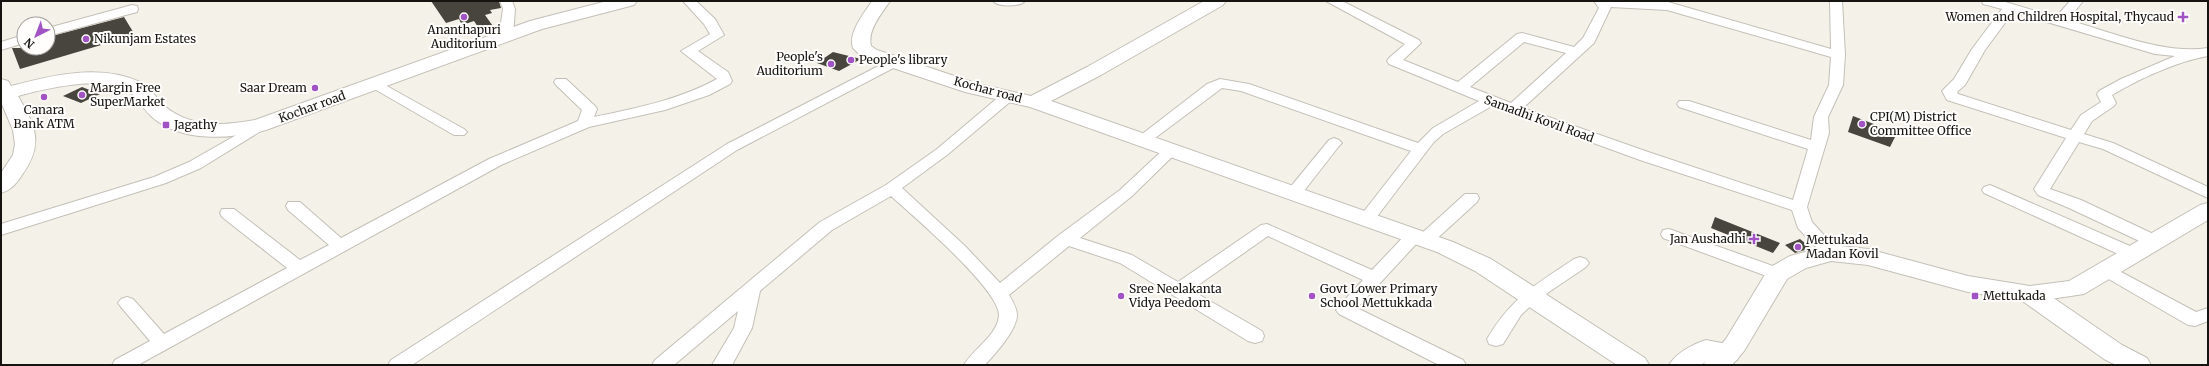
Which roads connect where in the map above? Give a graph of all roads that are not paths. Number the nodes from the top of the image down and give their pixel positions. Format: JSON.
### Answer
{"nodes":[{"id":1,"x":506,"y":1,"type":"edge"},
{"id":2,"x":689,"y":1,"type":"edge"},
{"id":3,"x":881,"y":1,"type":"edge"},
{"id":4,"x":999,"y":1,"type":"edge"},
{"id":5,"x":1019,"y":1,"type":"edge"},
{"id":6,"x":1217,"y":1,"type":"edge"},
{"id":7,"x":1332,"y":1,"type":"edge"},
{"id":8,"x":1600,"y":1,"type":"edge"},
{"id":9,"x":1836,"y":1,"type":"edge"},
{"id":10,"x":1988,"y":1,"type":"edge"},
{"id":11,"x":2077,"y":1,"type":"edge"},
{"id":12,"x":622,"y":2,"type":"edge"},
{"id":13,"x":1657,"y":3,"type":"edge"},
{"id":14,"x":2010,"y":8,"type":"junction"},
{"id":15,"x":132,"y":9,"type":"dead end"},
{"id":16,"x":2059,"y":22,"type":"junction"},
{"id":17,"x":56,"y":30,"type":"edge"},
{"id":18,"x":506,"y":36,"type":"junction"},
{"id":19,"x":16,"y":41,"type":"edge"},
{"id":20,"x":1,"y":46,"type":"edge"},
{"id":21,"x":1574,"y":51,"type":"junction"},
{"id":22,"x":2201,"y":53,"type":"edge"},
{"id":23,"x":1838,"y":55,"type":"junction"},
{"id":24,"x":894,"y":62,"type":"junction"},
{"id":25,"x":561,"y":82,"type":"dead end"},
{"id":26,"x":376,"y":84,"type":"junction"},
{"id":27,"x":1460,"y":88,"type":"junction"},
{"id":28,"x":3,"y":91,"type":"edge"},
{"id":29,"x":1006,"y":98,"type":"junction"},
{"id":30,"x":1490,"y":101,"type":"junction"},
{"id":31,"x":1034,"y":102,"type":"junction"},
{"id":32,"x":1684,"y":104,"type":"dead end"},
{"id":33,"x":1513,"y":109,"type":"junction"},
{"id":34,"x":584,"y":124,"type":"junction"},
{"id":35,"x":259,"y":126,"type":"junction"},
{"id":36,"x":459,"y":132,"type":"dead end"},
{"id":37,"x":2073,"y":136,"type":"junction"},
{"id":38,"x":1142,"y":141,"type":"junction"},
{"id":39,"x":1334,"y":143,"type":"dead end"},
{"id":40,"x":1817,"y":147,"type":"junction"},
{"id":41,"x":1421,"y":149,"type":"junction"},
{"id":42,"x":1171,"y":150,"type":"junction"},
{"id":43,"x":1,"y":186,"type":"edge"},
{"id":44,"x":892,"y":188,"type":"junction"},
{"id":45,"x":1990,"y":190,"type":"dead end"},
{"id":46,"x":1294,"y":193,"type":"junction"},
{"id":47,"x":2208,"y":193,"type":"edge"},
{"id":48,"x":1471,"y":198,"type":"dead end"},
{"id":49,"x":294,"y":206,"type":"dead end"},
{"id":50,"x":1799,"y":207,"type":"junction"},
{"id":51,"x":2208,"y":210,"type":"edge"},
{"id":52,"x":228,"y":212,"type":"dead end"},
{"id":53,"x":1366,"y":219,"type":"junction"},
{"id":54,"x":1,"y":230,"type":"edge"},
{"id":55,"x":1669,"y":234,"type":"dead end"},
{"id":56,"x":1420,"y":238,"type":"junction"},
{"id":57,"x":1065,"y":239,"type":"junction"},
{"id":58,"x":2156,"y":242,"type":"junction"},
{"id":59,"x":341,"y":247,"type":"junction"},
{"id":60,"x":1831,"y":253,"type":"junction"},
{"id":61,"x":2133,"y":254,"type":"junction"},
{"id":62,"x":1580,"y":263,"type":"dead end"},
{"id":63,"x":300,"y":269,"type":"junction"},
{"id":64,"x":2106,"y":270,"type":"junction"},
{"id":65,"x":1778,"y":274,"type":"junction"},
{"id":66,"x":1375,"y":278,"type":"junction"},
{"id":67,"x":752,"y":288,"type":"junction"},
{"id":68,"x":1179,"y":290,"type":"junction"},
{"id":69,"x":999,"y":293,"type":"junction"},
{"id":70,"x":2030,"y":294,"type":"junction"},
{"id":71,"x":1530,"y":296,"type":"junction"},
{"id":72,"x":126,"y":303,"type":"dead end"},
{"id":73,"x":2208,"y":314,"type":"edge"},
{"id":74,"x":1255,"y":336,"type":"dead end"},
{"id":75,"x":1496,"y":339,"type":"dead end"},
{"id":76,"x":162,"y":343,"type":"junction"},
{"id":77,"x":1722,"y":359,"type":"edge"},
{"id":78,"x":122,"y":365,"type":"edge"},
{"id":79,"x":398,"y":365,"type":"edge"},
{"id":80,"x":662,"y":365,"type":"edge"},
{"id":81,"x":722,"y":365,"type":"edge"},
{"id":82,"x":974,"y":365,"type":"edge"},
{"id":83,"x":1456,"y":365,"type":"edge"},
{"id":84,"x":1636,"y":365,"type":"edge"},
{"id":85,"x":1682,"y":365,"type":"edge"},
{"id":86,"x":2138,"y":365,"type":"edge"}],
"edges":[{"from":1,"to":18,"type":"street"},
{"from":2,"to":34,"type":"street"},
{"from":3,"to":24,"type":"street","name":"Kochar road"},
{"from":4,"to":5,"type":"street"},
{"from":6,"to":31,"type":"street","name":"Kochar road"},
{"from":7,"to":27,"type":"street","name":"Samadhi Kovil Road"},
{"from":8,"to":13,"type":"street"},
{"from":8,"to":21,"type":"street"},
{"from":9,"to":23,"type":"street"},
{"from":10,"to":14,"type":"street"},
{"from":11,"to":16,"type":"street"},
{"from":12,"to":18,"type":"street","name":"Kochar road"},
{"from":13,"to":23,"type":"street"},
{"from":14,"to":16,"type":"street"},
{"from":14,"to":37,"type":"street"},
{"from":15,"to":17,"type":"street"},
{"from":16,"to":22,"type":"street"},
{"from":18,"to":26,"type":"street","name":"Kochar road"},
{"from":19,"to":20,"type":"street"},
{"from":21,"to":27,"type":"street"},
{"from":21,"to":33,"type":"street"},
{"from":22,"to":37,"type":"street"},
{"from":23,"to":40,"type":"street"},
{"from":24,"to":29,"type":"street","name":"Kochar road"},
{"from":24,"to":79,"type":"street"},
{"from":25,"to":34,"type":"street"},
{"from":26,"to":35,"type":"street","name":"Kochar road"},
{"from":26,"to":36,"type":"street"},
{"from":27,"to":30,"type":"street","name":"Samadhi Kovil Road"},
{"from":28,"to":35,"type":"street","name":"Kochar road"},
{"from":28,"to":43,"type":"street"},
{"from":29,"to":31,"type":"street","name":"Kochar road"},
{"from":29,"to":44,"type":"street"},
{"from":30,"to":33,"type":"street","name":"Samadhi Kovil Road"},
{"from":30,"to":41,"type":"street"},
{"from":31,"to":38,"type":"street"},
{"from":32,"to":40,"type":"street"},
{"from":33,"to":50,"type":"street","name":"Samadhi Kovil Road"},
{"from":34,"to":59,"type":"street"},
{"from":35,"to":54,"type":"street"},
{"from":37,"to":47,"type":"street"},
{"from":37,"to":58,"type":"street"},
{"from":38,"to":41,"type":"street"},
{"from":38,"to":42,"type":"street"},
{"from":39,"to":46,"type":"street"},
{"from":40,"to":50,"type":"street"},
{"from":41,"to":53,"type":"street"},
{"from":42,"to":46,"type":"street"},
{"from":42,"to":57,"type":"street"},
{"from":44,"to":67,"type":"street"},
{"from":44,"to":69,"type":"street"},
{"from":45,"to":61,"type":"street"},
{"from":46,"to":53,"type":"street"},
{"from":48,"to":56,"type":"street"},
{"from":49,"to":59,"type":"street"},
{"from":50,"to":60,"type":"street"},
{"from":51,"to":58,"type":"street"},
{"from":52,"to":63,"type":"street"},
{"from":53,"to":56,"type":"street"},
{"from":55,"to":65,"type":"street"},
{"from":56,"to":66,"type":"street"},
{"from":56,"to":71,"type":"street"},
{"from":57,"to":68,"type":"street"},
{"from":57,"to":69,"type":"street"},
{"from":58,"to":61,"type":"street"},
{"from":59,"to":63,"type":"street"},
{"from":60,"to":65,"type":"street"},
{"from":60,"to":70,"type":"street"},
{"from":61,"to":64,"type":"street"},
{"from":62,"to":71,"type":"street"},
{"from":63,"to":76,"type":"street"},
{"from":64,"to":70,"type":"street"},
{"from":64,"to":73,"type":"street"},
{"from":65,"to":77,"type":"street"},
{"from":66,"to":68,"type":"street"},
{"from":66,"to":83,"type":"street"},
{"from":67,"to":80,"type":"street"},
{"from":67,"to":81,"type":"street"},
{"from":68,"to":74,"type":"street"},
{"from":69,"to":82,"type":"street"},
{"from":70,"to":86,"type":"street"},
{"from":71,"to":75,"type":"street"},
{"from":71,"to":84,"type":"street"},
{"from":72,"to":76,"type":"street"},
{"from":76,"to":78,"type":"street"},
{"from":77,"to":85,"type":"street"}]}
